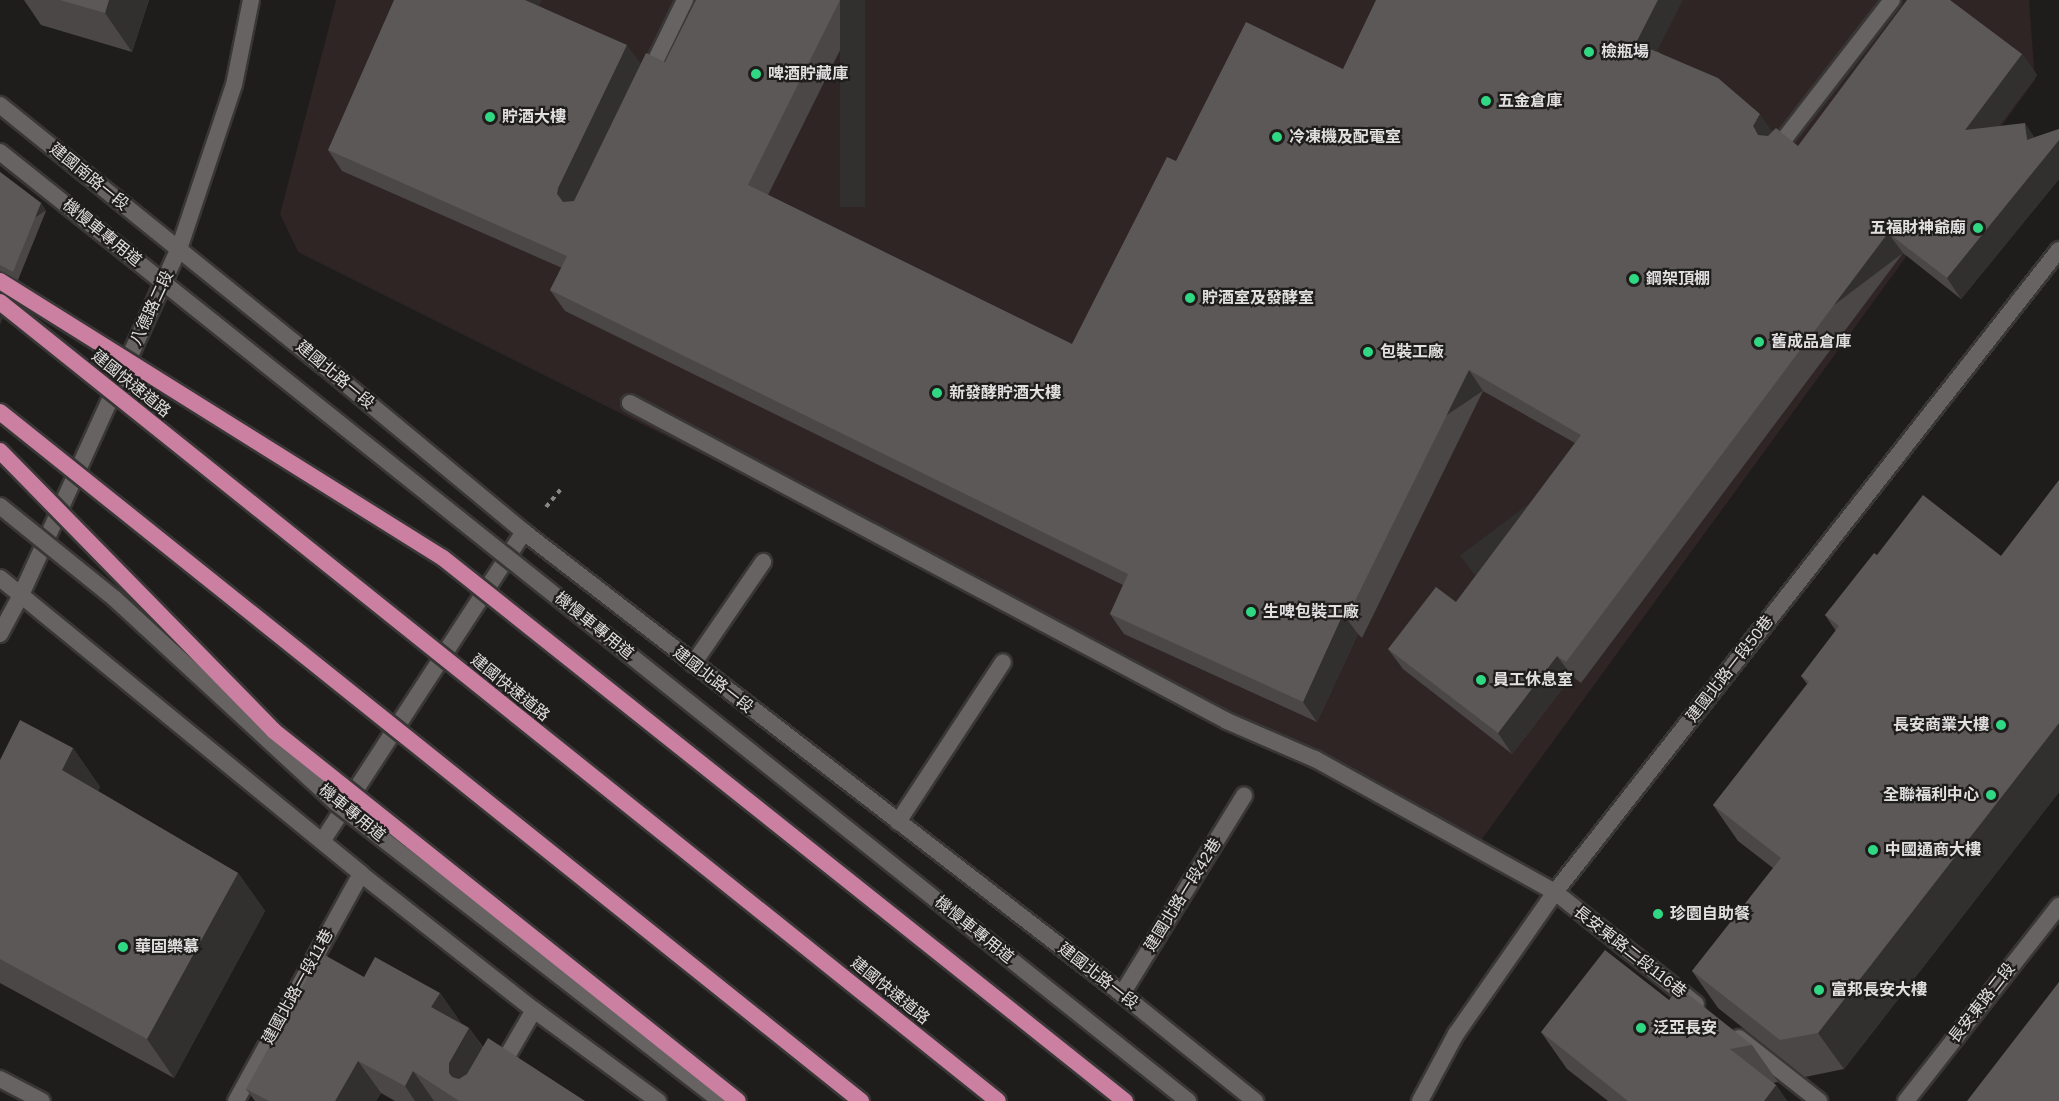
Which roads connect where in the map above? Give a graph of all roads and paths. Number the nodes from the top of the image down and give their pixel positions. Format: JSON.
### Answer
{"nodes":[{"id":1,"x":251,"y":0,"type":"edge"},
{"id":2,"x":685,"y":0,"type":"edge"},
{"id":3,"x":1892,"y":0,"type":"edge"},
{"id":4,"x":638,"y":96,"type":"edge"},
{"id":5,"x":0,"y":105,"type":"edge"},
{"id":6,"x":1778,"y":147,"type":"edge"},
{"id":7,"x":0,"y":152,"type":"edge"},
{"id":8,"x":179,"y":249,"type":"junction"},
{"id":9,"x":2059,"y":250,"type":"edge"},
{"id":10,"x":0,"y":281,"type":"edge"},
{"id":11,"x":0,"y":302,"type":"edge"},
{"id":12,"x":630,"y":403,"type":"dead end"},
{"id":13,"x":0,"y":412,"type":"edge"},
{"id":14,"x":0,"y":451,"type":"edge"},
{"id":15,"x":0,"y":506,"type":"edge"},
{"id":16,"x":524,"y":532,"type":"junction"},
{"id":17,"x":763,"y":562,"type":"dead end"},
{"id":18,"x":0,"y":578,"type":"edge"},
{"id":19,"x":21,"y":595,"type":"junction"},
{"id":20,"x":0,"y":634,"type":"edge"},
{"id":21,"x":1003,"y":662,"type":"dead end"},
{"id":22,"x":693,"y":664,"type":"junction"},
{"id":23,"x":1244,"y":796,"type":"dead end"},
{"id":24,"x":898,"y":822,"type":"junction"},
{"id":25,"x":323,"y":840,"type":"junction"},
{"id":26,"x":361,"y":874,"type":"junction"},
{"id":27,"x":1555,"y":892,"type":"junction"},
{"id":28,"x":2059,"y":906,"type":"edge"},
{"id":29,"x":1122,"y":994,"type":"junction"},
{"id":30,"x":534,"y":1010,"type":"junction"},
{"id":31,"x":1710,"y":1015,"type":"edge"},
{"id":32,"x":1728,"y":1029,"type":"edge"},
{"id":33,"x":0,"y":1079,"type":"edge"},
{"id":34,"x":42,"y":1101,"type":"edge"},
{"id":35,"x":236,"y":1101,"type":"edge"},
{"id":36,"x":481,"y":1101,"type":"edge"},
{"id":37,"x":658,"y":1101,"type":"edge"},
{"id":38,"x":720,"y":1101,"type":"edge"},
{"id":39,"x":738,"y":1101,"type":"edge"},
{"id":40,"x":861,"y":1101,"type":"edge"},
{"id":41,"x":999,"y":1101,"type":"edge"},
{"id":42,"x":1125,"y":1101,"type":"edge"},
{"id":43,"x":1188,"y":1101,"type":"edge"},
{"id":44,"x":1255,"y":1101,"type":"edge"},
{"id":45,"x":1420,"y":1101,"type":"edge"},
{"id":46,"x":1819,"y":1101,"type":"edge"},
{"id":47,"x":1906,"y":1101,"type":"edge"}],
"edges":[{"from":1,"to":8,"type":"street","name":"八德路二段"},
{"from":2,"to":4,"type":"street"},
{"from":3,"to":6,"type":"street"},
{"from":5,"to":8,"type":"street","name":"建國南路一段"},
{"from":7,"to":43,"type":"street","name":"機慢車專用道","bridge":true},
{"from":8,"to":16,"type":"street","name":"建國北路一段"},
{"from":8,"to":19,"type":"street","name":"八德路二段"},
{"from":9,"to":27,"type":"street","name":"建國北路一段50巷"},
{"from":10,"to":42,"type":"highway","bridge":true},
{"from":11,"to":41,"type":"highway","name":"建國快速道路","bridge":true},
{"from":12,"to":27,"type":"street","name":"長安東路二段116巷"},
{"from":13,"to":40,"type":"highway","bridge":true},
{"from":14,"to":39,"type":"highway","bridge":true},
{"from":15,"to":38,"type":"street","name":"機車專用道","bridge":true},
{"from":16,"to":22,"type":"street","name":"建國北路一段"},
{"from":16,"to":25,"type":"street"},
{"from":17,"to":22,"type":"street"},
{"from":18,"to":19,"type":"street"},
{"from":19,"to":20,"type":"street","name":"八德路二段"},
{"from":19,"to":25,"type":"street"},
{"from":21,"to":24,"type":"street"},
{"from":22,"to":24,"type":"street","name":"建國北路一段"},
{"from":23,"to":29,"type":"street","name":"建國北路一段42巷"},
{"from":24,"to":29,"type":"street","name":"建國北路一段"},
{"from":25,"to":26,"type":"street"},
{"from":26,"to":30,"type":"street"},
{"from":26,"to":35,"type":"street","name":"建國北路一段11巷"},
{"from":27,"to":31,"type":"street","name":"長安東路二段116巷"},
{"from":27,"to":45,"type":"street","name":"建國北路一段50巷"},
{"from":28,"to":47,"type":"street","name":"長安東路二段"},
{"from":29,"to":44,"type":"street","name":"建國北路一段"},
{"from":30,"to":36,"type":"street"},
{"from":30,"to":37,"type":"street"},
{"from":32,"to":46,"type":"street"},
{"from":33,"to":34,"type":"street"}]}
